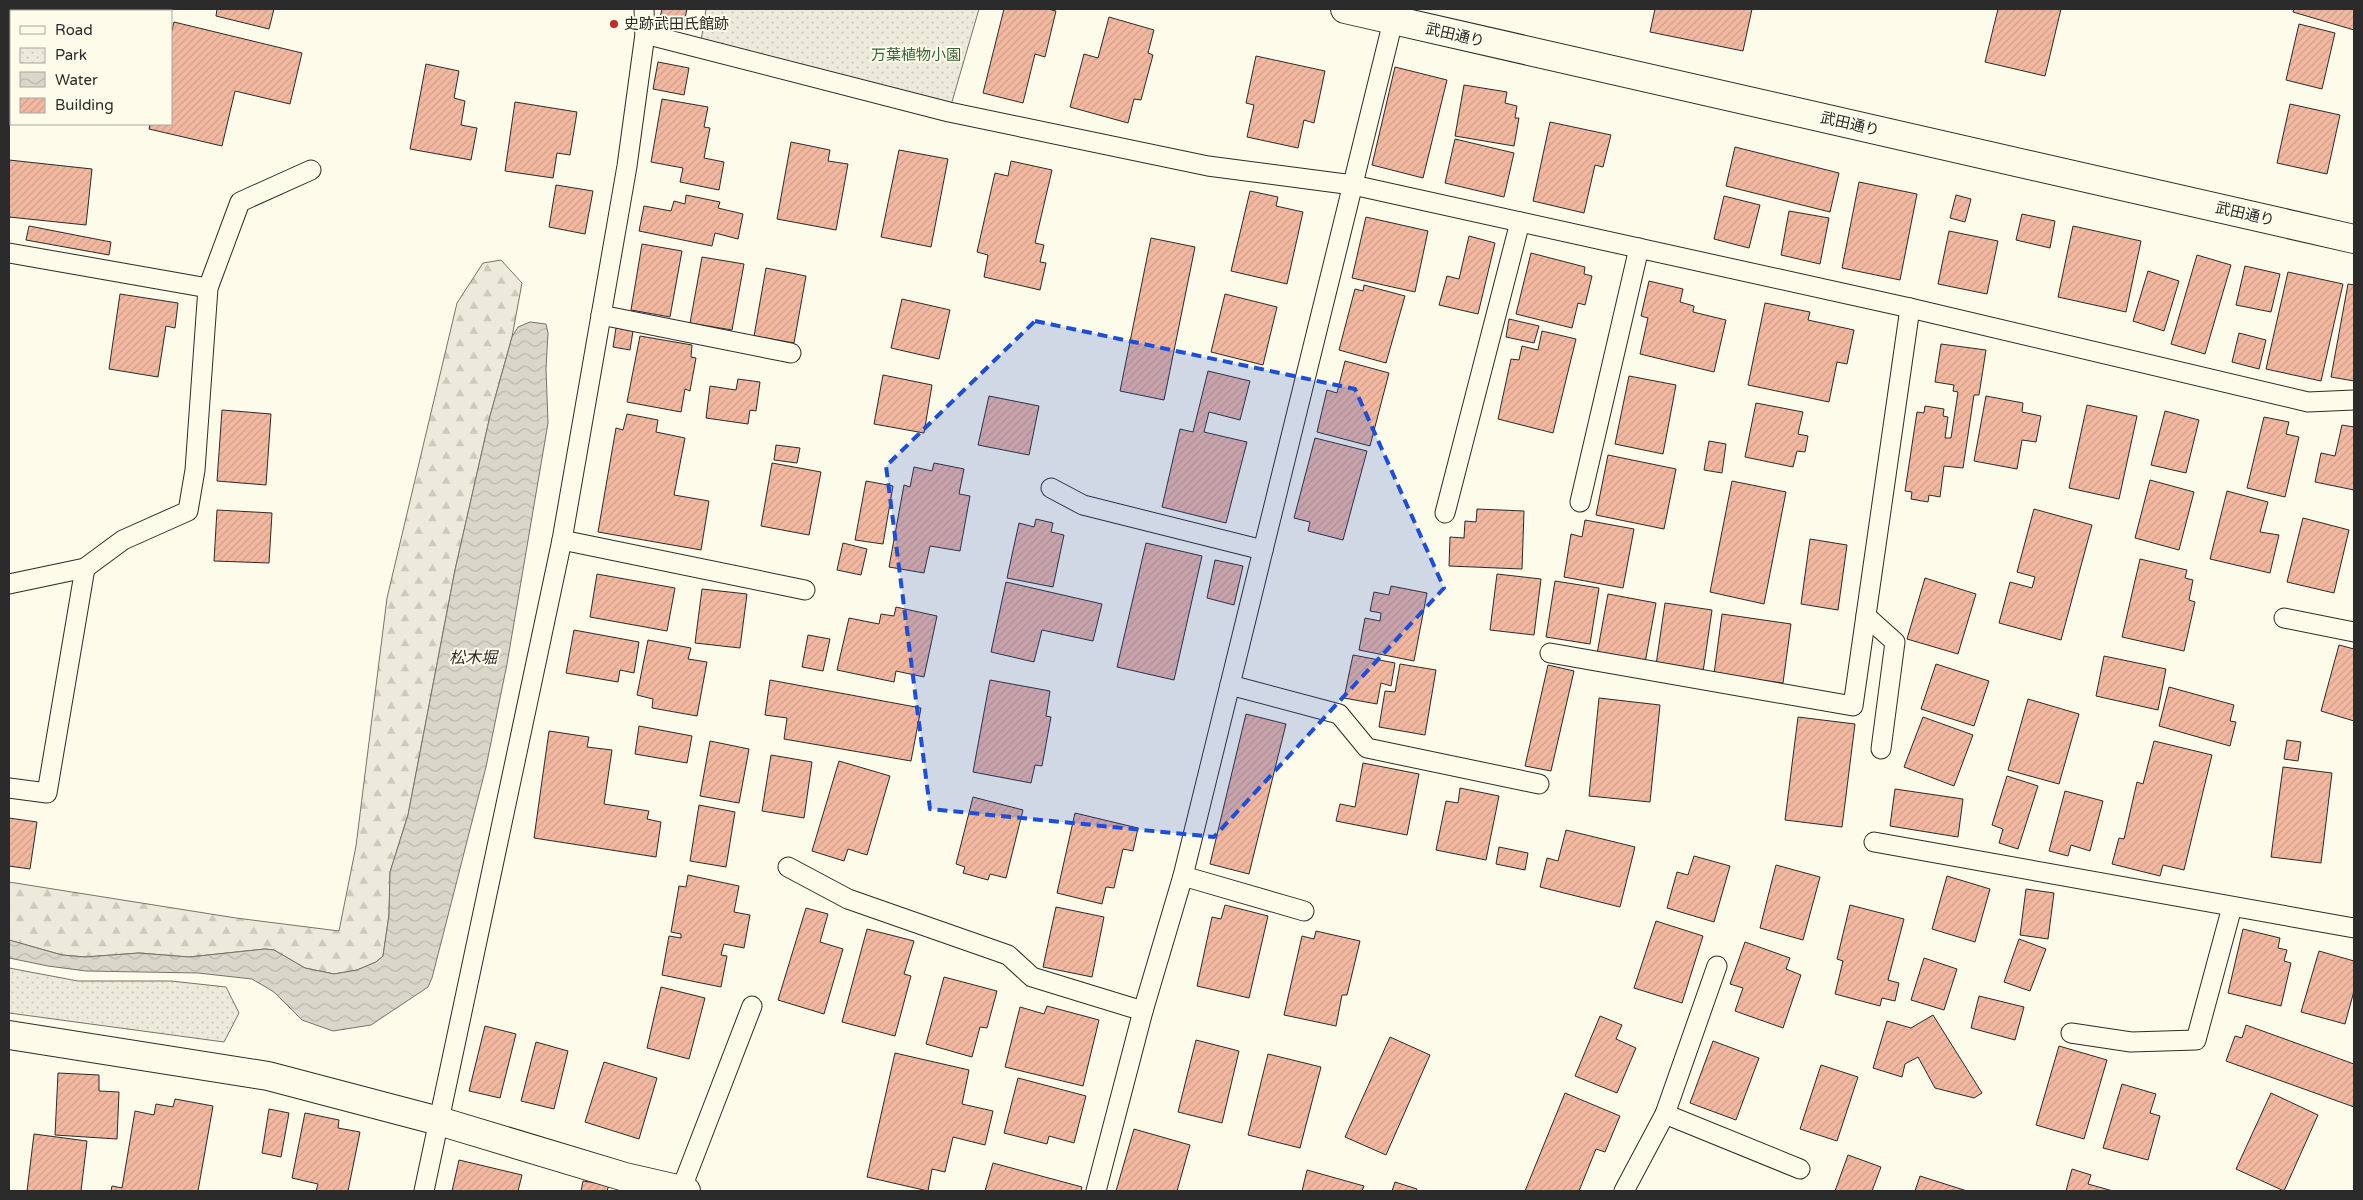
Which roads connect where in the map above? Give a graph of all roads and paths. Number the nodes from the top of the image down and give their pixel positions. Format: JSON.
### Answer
{"nodes":[{"id":1,"x":644,"y":9,"type":"edge"},
{"id":2,"x":1345,"y":9,"type":"edge"},
{"id":3,"x":1393,"y":20,"type":"junction"},
{"id":4,"x":645,"y":34,"type":"junction"},
{"id":5,"x":311,"y":170,"type":"dead end"},
{"id":6,"x":1353,"y":185,"type":"junction"},
{"id":7,"x":1520,"y":222,"type":"junction"},
{"id":8,"x":2354,"y":239,"type":"edge"},
{"id":9,"x":1639,"y":248,"type":"junction"},
{"id":10,"x":9,"y":253,"type":"edge"},
{"id":11,"x":208,"y":288,"type":"junction"},
{"id":12,"x":1910,"y":308,"type":"junction"},
{"id":13,"x":600,"y":315,"type":"junction"},
{"id":14,"x":791,"y":354,"type":"dead end"},
{"id":15,"x":2354,"y":400,"type":"edge"},
{"id":16,"x":1051,"y":488,"type":"dead end"},
{"id":17,"x":1580,"y":502,"type":"dead end"},
{"id":18,"x":1445,"y":513,"type":"dead end"},
{"id":19,"x":562,"y":540,"type":"junction"},
{"id":20,"x":1263,"y":550,"type":"junction"},
{"id":21,"x":85,"y":568,"type":"junction"},
{"id":22,"x":9,"y":584,"type":"edge"},
{"id":23,"x":805,"y":590,"type":"dead end"},
{"id":24,"x":1866,"y":616,"type":"junction"},
{"id":25,"x":2284,"y":618,"type":"dead end"},
{"id":26,"x":2354,"y":632,"type":"edge"},
{"id":27,"x":1550,"y":653,"type":"dead end"},
{"id":28,"x":1230,"y":685,"type":"junction"},
{"id":29,"x":1881,"y":749,"type":"dead end"},
{"id":30,"x":1539,"y":784,"type":"dead end"},
{"id":31,"x":9,"y":788,"type":"edge"},
{"id":32,"x":1874,"y":842,"type":"dead end"},
{"id":33,"x":788,"y":867,"type":"dead end"},
{"id":34,"x":1183,"y":876,"type":"junction"},
{"id":35,"x":2232,"y":906,"type":"junction"},
{"id":36,"x":1304,"y":910,"type":"dead end"},
{"id":37,"x":2354,"y":928,"type":"edge"},
{"id":38,"x":1716,"y":966,"type":"dead end"},
{"id":39,"x":752,"y":1006,"type":"dead end"},
{"id":40,"x":1143,"y":1011,"type":"junction"},
{"id":41,"x":2071,"y":1033,"type":"dead end"},
{"id":42,"x":9,"y":1035,"type":"edge"},
{"id":43,"x":1665,"y":1114,"type":"junction"},
{"id":44,"x":439,"y":1121,"type":"junction"},
{"id":45,"x":1800,"y":1169,"type":"dead end"},
{"id":46,"x":424,"y":1191,"type":"edge"},
{"id":47,"x":684,"y":1191,"type":"edge"},
{"id":48,"x":1096,"y":1191,"type":"edge"},
{"id":49,"x":1624,"y":1191,"type":"edge"}],
"edges":[{"from":1,"to":4,"type":"lane"},
{"from":2,"to":3,"type":"main road","name":"武田通り"},
{"from":3,"to":6,"type":"lane"},
{"from":3,"to":8,"type":"main road","name":"武田通り"},
{"from":4,"to":6,"type":"lane"},
{"from":4,"to":13,"type":"lane"},
{"from":5,"to":11,"type":"lane"},
{"from":6,"to":7,"type":"lane"},
{"from":6,"to":20,"type":"lane"},
{"from":7,"to":9,"type":"lane"},
{"from":7,"to":18,"type":"lane"},
{"from":9,"to":12,"type":"lane"},
{"from":9,"to":17,"type":"lane"},
{"from":10,"to":11,"type":"lane"},
{"from":11,"to":21,"type":"lane"},
{"from":12,"to":15,"type":"lane"},
{"from":12,"to":24,"type":"lane"},
{"from":13,"to":14,"type":"lane"},
{"from":13,"to":19,"type":"lane"},
{"from":16,"to":20,"type":"lane"},
{"from":19,"to":23,"type":"lane"},
{"from":19,"to":44,"type":"lane"},
{"from":20,"to":28,"type":"lane"},
{"from":21,"to":22,"type":"lane"},
{"from":21,"to":31,"type":"lane"},
{"from":24,"to":27,"type":"lane"},
{"from":24,"to":29,"type":"lane"},
{"from":25,"to":26,"type":"lane"},
{"from":28,"to":30,"type":"lane"},
{"from":28,"to":34,"type":"lane"},
{"from":32,"to":35,"type":"lane"},
{"from":33,"to":40,"type":"lane"},
{"from":34,"to":36,"type":"lane"},
{"from":34,"to":40,"type":"lane"},
{"from":35,"to":37,"type":"lane"},
{"from":35,"to":41,"type":"lane"},
{"from":38,"to":43,"type":"lane"},
{"from":39,"to":47,"type":"lane"},
{"from":40,"to":48,"type":"lane"},
{"from":42,"to":44,"type":"main road"},
{"from":43,"to":45,"type":"lane"},
{"from":43,"to":49,"type":"lane"},
{"from":44,"to":46,"type":"lane"},
{"from":44,"to":47,"type":"main road"}]}
